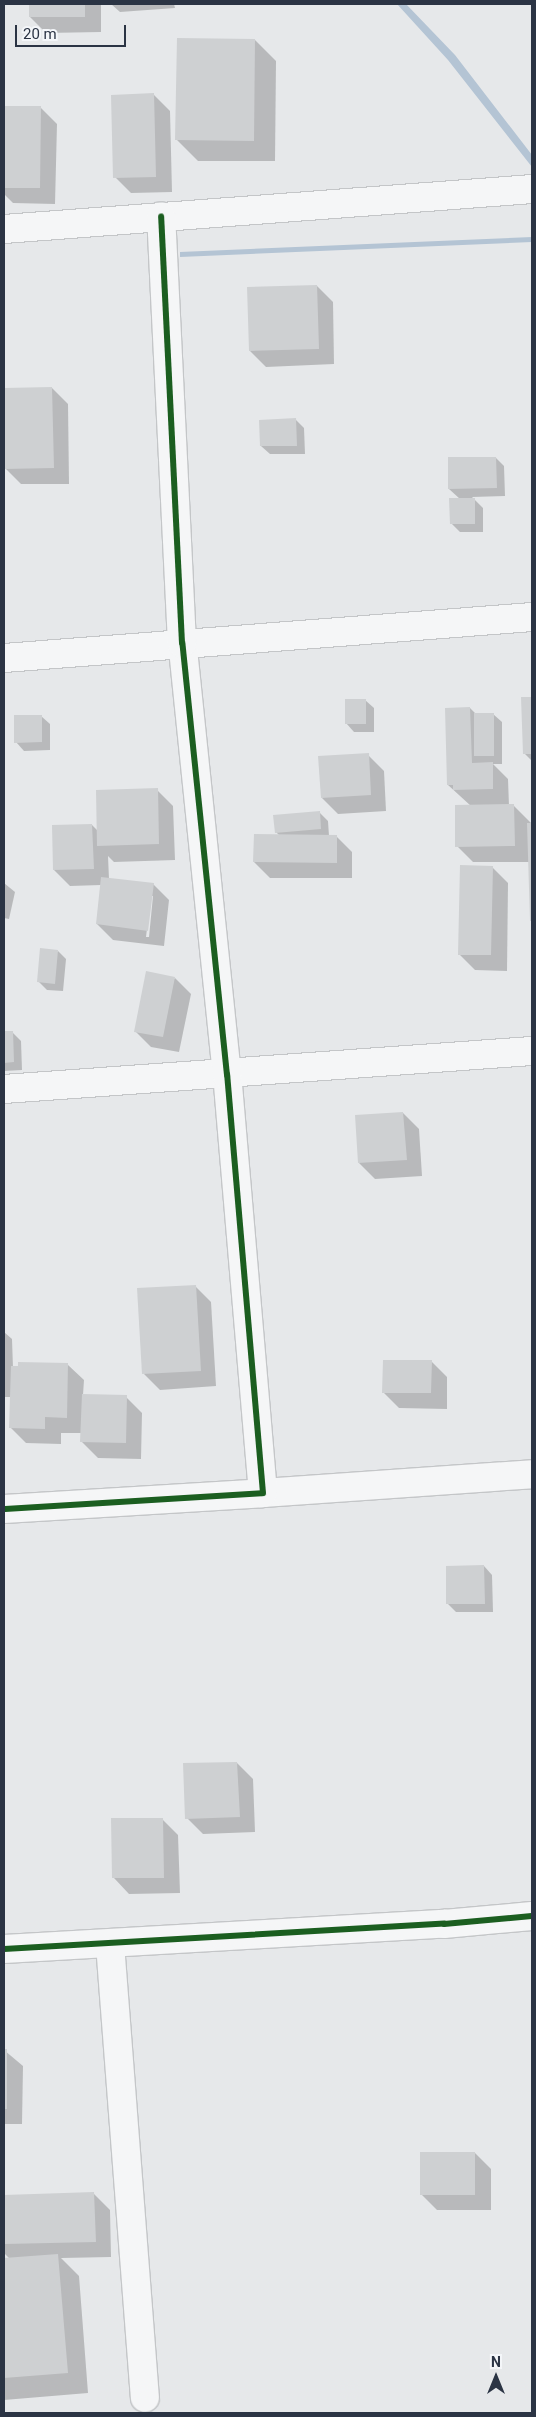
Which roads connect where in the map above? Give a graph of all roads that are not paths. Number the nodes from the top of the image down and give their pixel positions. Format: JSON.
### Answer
{"nodes":[{"id":1,"x":532,"y":189,"type":"edge"},
{"id":2,"x":162,"y":217,"type":"junction"},
{"id":3,"x":4,"y":229,"type":"edge"},
{"id":4,"x":532,"y":617,"type":"edge"},
{"id":5,"x":182,"y":643,"type":"junction"},
{"id":6,"x":4,"y":658,"type":"edge"},
{"id":7,"x":532,"y":1051,"type":"edge"},
{"id":8,"x":227,"y":1075,"type":"junction"},
{"id":9,"x":4,"y":1089,"type":"edge"},
{"id":10,"x":532,"y":1474,"type":"edge"},
{"id":11,"x":263,"y":1493,"type":"junction"},
{"id":12,"x":4,"y":1509,"type":"edge"},
{"id":13,"x":532,"y":1916,"type":"edge"},
{"id":14,"x":110,"y":1944,"type":"junction"},
{"id":15,"x":4,"y":1949,"type":"edge"},
{"id":16,"x":145,"y":2398,"type":"dead end"}],
"edges":[{"from":1,"to":2,"type":"street"},
{"from":2,"to":3,"type":"street"},
{"from":2,"to":5,"type":"street"},
{"from":4,"to":5,"type":"street"},
{"from":5,"to":6,"type":"street"},
{"from":5,"to":8,"type":"street"},
{"from":7,"to":8,"type":"street"},
{"from":8,"to":9,"type":"street"},
{"from":8,"to":11,"type":"street"},
{"from":10,"to":11,"type":"street"},
{"from":11,"to":12,"type":"street"},
{"from":13,"to":14,"type":"street"},
{"from":14,"to":15,"type":"street"},
{"from":14,"to":16,"type":"street"}]}
